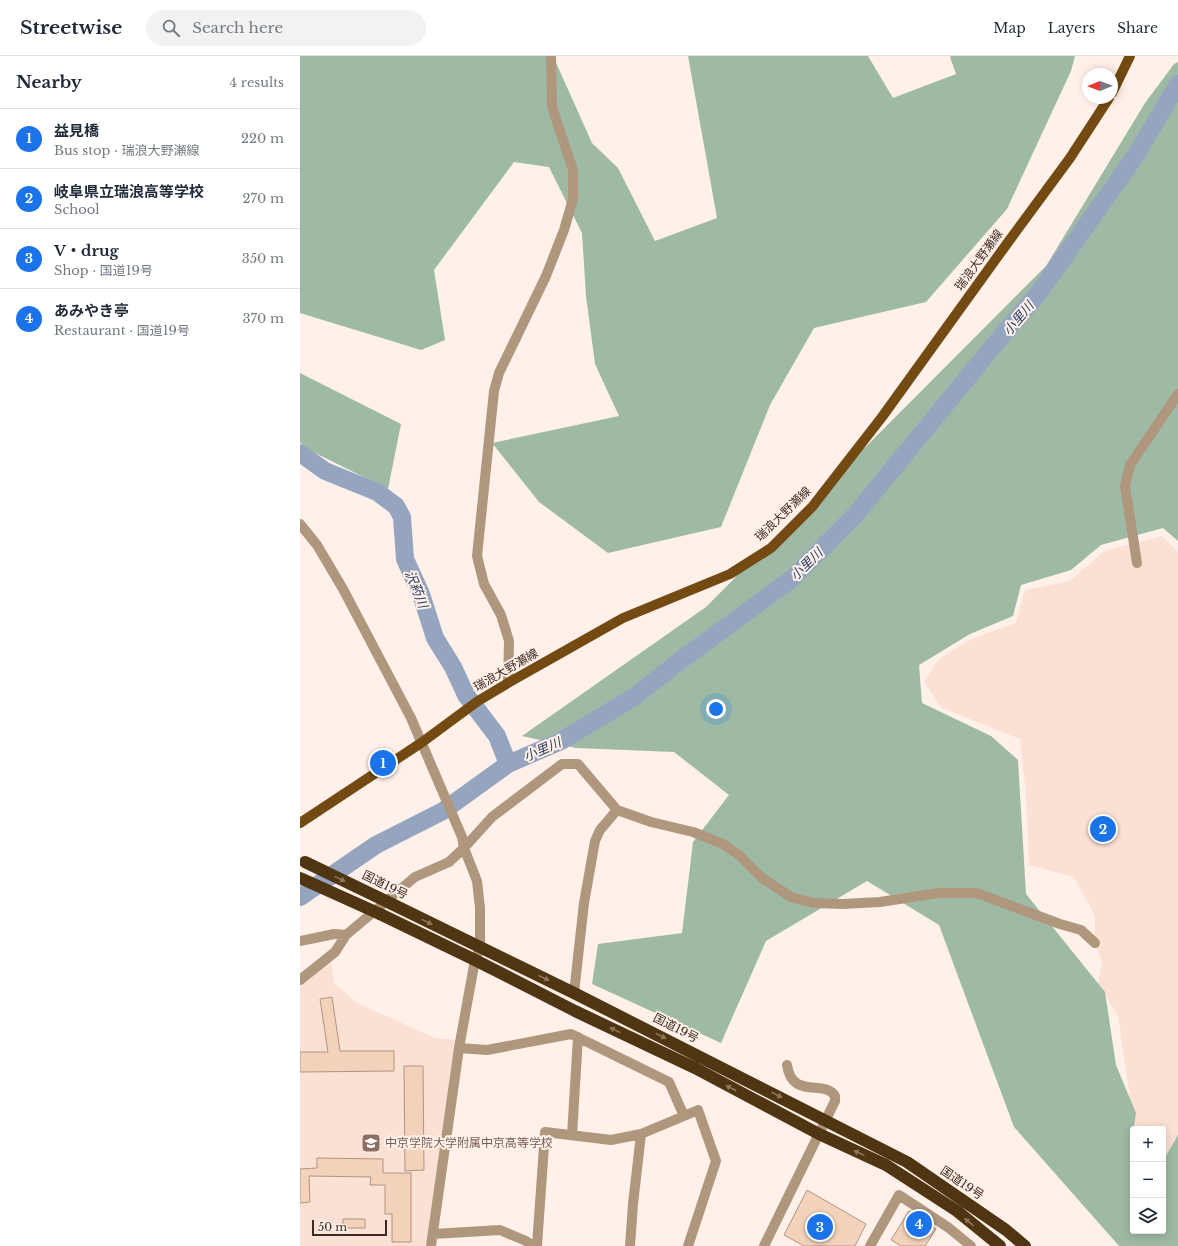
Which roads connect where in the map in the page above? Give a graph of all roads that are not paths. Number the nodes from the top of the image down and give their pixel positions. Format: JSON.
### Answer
{"nodes":[{"id":1,"x":551,"y":56,"type":"edge"},
{"id":2,"x":1130,"y":56,"type":"edge"},
{"id":3,"x":1118,"y":81,"type":"edge"},
{"id":4,"x":1105,"y":104,"type":"edge"},
{"id":5,"x":1178,"y":394,"type":"edge"},
{"id":6,"x":300,"y":524,"type":"edge"},
{"id":7,"x":1137,"y":563,"type":"dead end"},
{"id":8,"x":508,"y":683,"type":"junction"},
{"id":9,"x":421,"y":743,"type":"junction"},
{"id":10,"x":617,"y":810,"type":"junction"},
{"id":11,"x":300,"y":823,"type":"edge"},
{"id":12,"x":464,"y":848,"type":"junction"},
{"id":13,"x":303,"y":861,"type":"edge"},
{"id":14,"x":300,"y":878,"type":"edge"},
{"id":15,"x":346,"y":935,"type":"junction"},
{"id":16,"x":300,"y":941,"type":"edge"},
{"id":17,"x":1095,"y":943,"type":"dead end"},
{"id":18,"x":480,"y":948,"type":"junction"},
{"id":19,"x":475,"y":960,"type":"junction"},
{"id":20,"x":300,"y":980,"type":"edge"},
{"id":21,"x":574,"y":993,"type":"junction"},
{"id":22,"x":578,"y":1037,"type":"junction"},
{"id":23,"x":459,"y":1048,"type":"junction"},
{"id":24,"x":787,"y":1065,"type":"dead end"},
{"id":25,"x":684,"y":1116,"type":"junction"},
{"id":26,"x":825,"y":1119,"type":"junction"},
{"id":27,"x":641,"y":1134,"type":"junction"},
{"id":28,"x":819,"y":1134,"type":"junction"},
{"id":29,"x":572,"y":1135,"type":"junction"},
{"id":30,"x":433,"y":1234,"type":"junction"},
{"id":31,"x":431,"y":1246,"type":"edge"},
{"id":32,"x":532,"y":1246,"type":"edge"},
{"id":33,"x":537,"y":1246,"type":"edge"},
{"id":34,"x":630,"y":1246,"type":"edge"},
{"id":35,"x":688,"y":1246,"type":"edge"},
{"id":36,"x":764,"y":1246,"type":"edge"},
{"id":37,"x":870,"y":1246,"type":"edge"},
{"id":38,"x":971,"y":1246,"type":"edge"},
{"id":39,"x":1000,"y":1246,"type":"edge"},
{"id":40,"x":1025,"y":1246,"type":"edge"}],
"edges":[{"from":1,"to":8,"type":"street"},
{"from":2,"to":3,"type":"main road"},
{"from":4,"to":8,"type":"main road","name":"瑞浪大野瀬線"},
{"from":5,"to":7,"type":"street"},
{"from":6,"to":9,"type":"street"},
{"from":8,"to":9,"type":"main road","name":"瑞浪大野瀬線"},
{"from":9,"to":11,"type":"main road","name":"瑞浪大野瀬線"},
{"from":9,"to":12,"type":"street"},
{"from":10,"to":12,"type":"street"},
{"from":10,"to":17,"type":"street"},
{"from":10,"to":21,"type":"street"},
{"from":12,"to":15,"type":"street"},
{"from":12,"to":18,"type":"street"},
{"from":13,"to":18,"type":"highway","name":"国道19号","one_way":true,"bridge":true},
{"from":14,"to":19,"type":"highway","bridge":true},
{"from":15,"to":16,"type":"street"},
{"from":15,"to":20,"type":"street"},
{"from":18,"to":19,"type":"street"},
{"from":18,"to":21,"type":"highway","name":"国道19号","one_way":true},
{"from":19,"to":23,"type":"street"},
{"from":28,"to":19,"type":"highway","one_way":true},
{"from":21,"to":26,"type":"highway","name":"国道19号","one_way":true},
{"from":22,"to":23,"type":"street"},
{"from":22,"to":25,"type":"street"},
{"from":22,"to":29,"type":"street"},
{"from":23,"to":30,"type":"street"},
{"from":24,"to":26,"type":"street"},
{"from":25,"to":27,"type":"street"},
{"from":25,"to":35,"type":"street"},
{"from":26,"to":28,"type":"street"},
{"from":26,"to":40,"type":"highway","name":"国道19号"},
{"from":27,"to":29,"type":"street"},
{"from":27,"to":34,"type":"street"},
{"from":28,"to":36,"type":"street"},
{"from":39,"to":28,"type":"highway","one_way":true},
{"from":29,"to":33,"type":"street"},
{"from":30,"to":31,"type":"street"},
{"from":30,"to":32,"type":"street"},
{"from":37,"to":38,"type":"street"}]}
